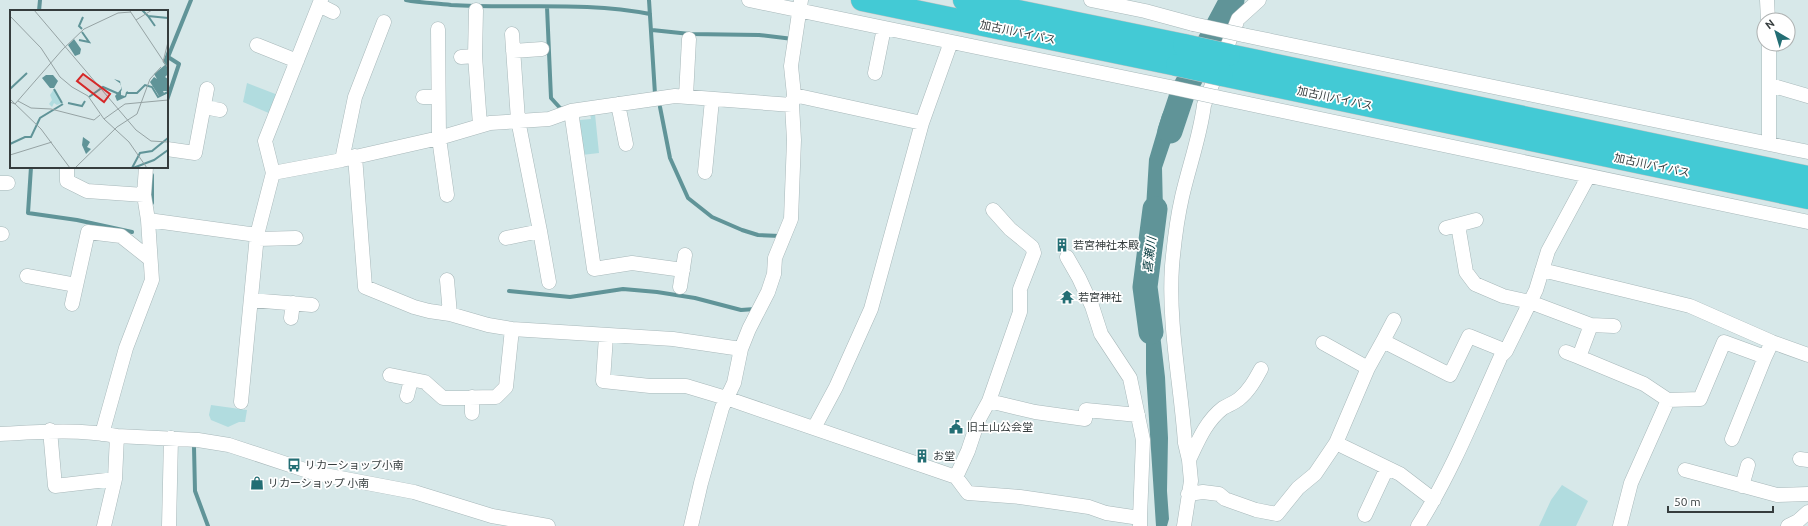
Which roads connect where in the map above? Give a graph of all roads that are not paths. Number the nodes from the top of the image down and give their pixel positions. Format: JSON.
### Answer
{"nodes":[{"id":1,"x":749,"y":0,"type":"edge"},
{"id":2,"x":862,"y":0,"type":"edge"},
{"id":3,"x":964,"y":0,"type":"edge"},
{"id":4,"x":1091,"y":0,"type":"edge"},
{"id":5,"x":1259,"y":0,"type":"edge"},
{"id":6,"x":1767,"y":0,"type":"edge"},
{"id":7,"x":320,"y":3,"type":"edge"},
{"id":8,"x":800,"y":5,"type":"edge"},
{"id":9,"x":1148,"y":6,"type":"edge"},
{"id":10,"x":476,"y":10,"type":"dead end"},
{"id":11,"x":333,"y":12,"type":"dead end"},
{"id":12,"x":1768,"y":12,"type":"edge"},
{"id":13,"x":384,"y":22,"type":"dead end"},
{"id":14,"x":884,"y":28,"type":"junction"},
{"id":15,"x":438,"y":30,"type":"dead end"},
{"id":16,"x":512,"y":34,"type":"dead end"},
{"id":17,"x":689,"y":39,"type":"dead end"},
{"id":18,"x":951,"y":42,"type":"junction"},
{"id":19,"x":257,"y":45,"type":"dead end"},
{"id":20,"x":542,"y":49,"type":"dead end"},
{"id":21,"x":514,"y":51,"type":"junction"},
{"id":22,"x":1768,"y":52,"type":"edge"},
{"id":23,"x":1181,"y":55,"type":"junction"},
{"id":24,"x":297,"y":61,"type":"junction"},
{"id":25,"x":1225,"y":65,"type":"junction"},
{"id":26,"x":875,"y":73,"type":"dead end"},
{"id":27,"x":1770,"y":85,"type":"junction"},
{"id":28,"x":207,"y":89,"type":"dead end"},
{"id":29,"x":686,"y":96,"type":"junction"},
{"id":30,"x":1808,"y":96,"type":"edge"},
{"id":31,"x":712,"y":100,"type":"junction"},
{"id":32,"x":793,"y":100,"type":"junction"},
{"id":33,"x":618,"y":104,"type":"junction"},
{"id":34,"x":204,"y":107,"type":"junction"},
{"id":35,"x":220,"y":110,"type":"dead end"},
{"id":36,"x":570,"y":112,"type":"junction"},
{"id":37,"x":518,"y":120,"type":"junction"},
{"id":38,"x":922,"y":123,"type":"junction"},
{"id":39,"x":480,"y":125,"type":"junction"},
{"id":40,"x":439,"y":138,"type":"junction"},
{"id":41,"x":626,"y":144,"type":"dead end"},
{"id":42,"x":1770,"y":144,"type":"junction"},
{"id":43,"x":168,"y":149,"type":"edge"},
{"id":44,"x":1808,"y":152,"type":"edge"},
{"id":45,"x":356,"y":156,"type":"junction"},
{"id":46,"x":342,"y":160,"type":"junction"},
{"id":47,"x":67,"y":168,"type":"edge"},
{"id":48,"x":146,"y":168,"type":"edge"},
{"id":49,"x":705,"y":172,"type":"dead end"},
{"id":50,"x":273,"y":173,"type":"junction"},
{"id":51,"x":1588,"y":177,"type":"junction"},
{"id":52,"x":1808,"y":177,"type":"edge"},
{"id":53,"x":144,"y":195,"type":"junction"},
{"id":54,"x":447,"y":195,"type":"dead end"},
{"id":55,"x":1808,"y":198,"type":"edge"},
{"id":56,"x":992,"y":210,"type":"dead end"},
{"id":57,"x":148,"y":220,"type":"junction"},
{"id":58,"x":1476,"y":220,"type":"dead end"},
{"id":59,"x":1808,"y":222,"type":"edge"},
{"id":60,"x":540,"y":231,"type":"junction"},
{"id":61,"x":258,"y":237,"type":"junction"},
{"id":62,"x":296,"y":238,"type":"dead end"},
{"id":63,"x":506,"y":238,"type":"dead end"},
{"id":64,"x":685,"y":255,"type":"dead end"},
{"id":65,"x":1067,"y":257,"type":"dead end"},
{"id":66,"x":150,"y":259,"type":"junction"},
{"id":67,"x":683,"y":270,"type":"junction"},
{"id":68,"x":1542,"y":270,"type":"junction"},
{"id":69,"x":27,"y":276,"type":"dead end"},
{"id":70,"x":447,"y":280,"type":"dead end"},
{"id":71,"x":548,"y":282,"type":"dead end"},
{"id":72,"x":76,"y":285,"type":"junction"},
{"id":73,"x":680,"y":287,"type":"dead end"},
{"id":74,"x":252,"y":300,"type":"junction"},
{"id":75,"x":1530,"y":302,"type":"junction"},
{"id":76,"x":293,"y":303,"type":"junction"},
{"id":77,"x":72,"y":304,"type":"dead end"},
{"id":78,"x":312,"y":305,"type":"dead end"},
{"id":79,"x":450,"y":314,"type":"junction"},
{"id":80,"x":291,"y":318,"type":"dead end"},
{"id":81,"x":1394,"y":320,"type":"dead end"},
{"id":82,"x":1591,"y":325,"type":"junction"},
{"id":83,"x":1614,"y":326,"type":"dead end"},
{"id":84,"x":512,"y":329,"type":"junction"},
{"id":85,"x":606,"y":336,"type":"junction"},
{"id":86,"x":1383,"y":341,"type":"junction"},
{"id":87,"x":1772,"y":342,"type":"junction"},
{"id":88,"x":1323,"y":343,"type":"dead end"},
{"id":89,"x":741,"y":350,"type":"junction"},
{"id":90,"x":1506,"y":351,"type":"junction"},
{"id":91,"x":1808,"y":355,"type":"edge"},
{"id":92,"x":1765,"y":357,"type":"junction"},
{"id":93,"x":1368,"y":368,"type":"junction"},
{"id":94,"x":1261,"y":369,"type":"dead end"},
{"id":95,"x":390,"y":375,"type":"dead end"},
{"id":96,"x":411,"y":380,"type":"junction"},
{"id":97,"x":407,"y":396,"type":"dead end"},
{"id":98,"x":472,"y":397,"type":"junction"},
{"id":99,"x":726,"y":398,"type":"junction"},
{"id":100,"x":1668,"y":400,"type":"junction"},
{"id":101,"x":989,"y":401,"type":"junction"},
{"id":102,"x":242,"y":402,"type":"dead end"},
{"id":103,"x":472,"y":413,"type":"dead end"},
{"id":104,"x":1138,"y":415,"type":"junction"},
{"id":105,"x":814,"y":428,"type":"junction"},
{"id":106,"x":50,"y":430,"type":"junction"},
{"id":107,"x":0,"y":434,"type":"edge"},
{"id":108,"x":102,"y":434,"type":"junction"},
{"id":109,"x":117,"y":436,"type":"junction"},
{"id":110,"x":171,"y":438,"type":"junction"},
{"id":111,"x":1732,"y":439,"type":"dead end"},
{"id":112,"x":1336,"y":443,"type":"junction"},
{"id":113,"x":1189,"y":460,"type":"junction"},
{"id":114,"x":1748,"y":464,"type":"dead end"},
{"id":115,"x":1387,"y":468,"type":"junction"},
{"id":116,"x":1685,"y":470,"type":"dead end"},
{"id":117,"x":956,"y":477,"type":"junction"},
{"id":118,"x":115,"y":479,"type":"junction"},
{"id":119,"x":1742,"y":486,"type":"junction"},
{"id":120,"x":1188,"y":494,"type":"junction"},
{"id":121,"x":1808,"y":494,"type":"edge"},
{"id":122,"x":1434,"y":500,"type":"junction"},
{"id":123,"x":1808,"y":512,"type":"edge"},
{"id":124,"x":1365,"y":515,"type":"dead end"},
{"id":125,"x":1140,"y":522,"type":"edge"},
{"id":126,"x":104,"y":526,"type":"edge"},
{"id":127,"x":169,"y":526,"type":"edge"},
{"id":128,"x":548,"y":526,"type":"edge"},
{"id":129,"x":691,"y":526,"type":"edge"},
{"id":130,"x":1184,"y":526,"type":"edge"},
{"id":131,"x":1418,"y":526,"type":"edge"},
{"id":132,"x":1620,"y":526,"type":"edge"},
{"id":133,"x":1788,"y":526,"type":"edge"}],
"edges":[{"from":1,"to":8,"type":"street"},
{"from":2,"to":23,"type":"highway","name":"加古川バイパス"},
{"from":3,"to":23,"type":"highway","name":"加古川バイパス"},
{"from":4,"to":9,"type":"street"},
{"from":5,"to":113,"type":"street"},
{"from":6,"to":12,"type":"street"},
{"from":7,"to":11,"type":"street"},
{"from":7,"to":24,"type":"street"},
{"from":8,"to":14,"type":"street"},
{"from":8,"to":32,"type":"street"},
{"from":9,"to":42,"type":"street","bridge":true},
{"from":10,"to":39,"type":"street"},
{"from":13,"to":46,"type":"street"},
{"from":14,"to":18,"type":"street"},
{"from":14,"to":26,"type":"street"},
{"from":15,"to":40,"type":"street"},
{"from":16,"to":21,"type":"street"},
{"from":17,"to":29,"type":"street"},
{"from":18,"to":38,"type":"street"},
{"from":18,"to":51,"type":"street","bridge":true},
{"from":19,"to":24,"type":"street"},
{"from":20,"to":21,"type":"street"},
{"from":21,"to":37,"type":"street"},
{"from":22,"to":27,"type":"street"},
{"from":23,"to":25,"type":"highway","name":"加古川バイパス","bridge":true},
{"from":24,"to":50,"type":"street"},
{"from":25,"to":52,"type":"highway","name":"加古川バイパス"},
{"from":25,"to":55,"type":"highway","name":"加古川バイパス"},
{"from":27,"to":30,"type":"street"},
{"from":27,"to":42,"type":"street"},
{"from":28,"to":34,"type":"street"},
{"from":29,"to":31,"type":"street"},
{"from":29,"to":33,"type":"street"},
{"from":31,"to":32,"type":"street"},
{"from":31,"to":49,"type":"street"},
{"from":32,"to":38,"type":"street"},
{"from":32,"to":89,"type":"street"},
{"from":33,"to":36,"type":"street"},
{"from":33,"to":41,"type":"street"},
{"from":34,"to":35,"type":"street"},
{"from":34,"to":43,"type":"street"},
{"from":36,"to":37,"type":"street"},
{"from":36,"to":67,"type":"street"},
{"from":37,"to":39,"type":"street"},
{"from":37,"to":60,"type":"street"},
{"from":38,"to":105,"type":"street"},
{"from":39,"to":40,"type":"street"},
{"from":40,"to":45,"type":"street"},
{"from":40,"to":54,"type":"street"},
{"from":42,"to":44,"type":"street"},
{"from":45,"to":46,"type":"street"},
{"from":45,"to":79,"type":"street"},
{"from":46,"to":50,"type":"street"},
{"from":47,"to":53,"type":"street"},
{"from":48,"to":53,"type":"street"},
{"from":50,"to":61,"type":"street"},
{"from":51,"to":59,"type":"street"},
{"from":51,"to":68,"type":"street"},
{"from":53,"to":57,"type":"street"},
{"from":56,"to":101,"type":"street"},
{"from":57,"to":61,"type":"street"},
{"from":57,"to":66,"type":"street"},
{"from":58,"to":75,"type":"street"},
{"from":60,"to":63,"type":"street"},
{"from":60,"to":71,"type":"street"},
{"from":61,"to":62,"type":"street"},
{"from":61,"to":74,"type":"street"},
{"from":64,"to":67,"type":"street"},
{"from":65,"to":104,"type":"street"},
{"from":66,"to":72,"type":"street"},
{"from":66,"to":108,"type":"street"},
{"from":67,"to":73,"type":"street"},
{"from":68,"to":75,"type":"street"},
{"from":68,"to":87,"type":"street"},
{"from":69,"to":72,"type":"street"},
{"from":70,"to":79,"type":"street"},
{"from":72,"to":77,"type":"street"},
{"from":74,"to":76,"type":"street"},
{"from":74,"to":102,"type":"street"},
{"from":75,"to":82,"type":"street"},
{"from":75,"to":90,"type":"street"},
{"from":76,"to":78,"type":"street"},
{"from":76,"to":80,"type":"street"},
{"from":79,"to":84,"type":"street"},
{"from":81,"to":86,"type":"street"},
{"from":82,"to":83,"type":"street"},
{"from":82,"to":100,"type":"street"},
{"from":84,"to":85,"type":"street"},
{"from":84,"to":98,"type":"street"},
{"from":85,"to":89,"type":"street"},
{"from":85,"to":99,"type":"street"},
{"from":86,"to":90,"type":"street"},
{"from":86,"to":93,"type":"street"},
{"from":87,"to":91,"type":"street"},
{"from":87,"to":92,"type":"street"},
{"from":88,"to":93,"type":"street"},
{"from":89,"to":99,"type":"street"},
{"from":90,"to":122,"type":"street"},
{"from":92,"to":100,"type":"street"},
{"from":92,"to":111,"type":"street"},
{"from":93,"to":112,"type":"street"},
{"from":94,"to":113,"type":"street"},
{"from":95,"to":96,"type":"street"},
{"from":96,"to":97,"type":"street"},
{"from":96,"to":98,"type":"street"},
{"from":98,"to":103,"type":"street"},
{"from":99,"to":105,"type":"street"},
{"from":99,"to":129,"type":"street"},
{"from":100,"to":132,"type":"street"},
{"from":101,"to":104,"type":"street"},
{"from":101,"to":117,"type":"street"},
{"from":104,"to":125,"type":"street"},
{"from":105,"to":117,"type":"street"},
{"from":106,"to":107,"type":"street"},
{"from":106,"to":108,"type":"street"},
{"from":106,"to":118,"type":"street"},
{"from":108,"to":109,"type":"street"},
{"from":109,"to":110,"type":"street"},
{"from":109,"to":118,"type":"street"},
{"from":110,"to":127,"type":"street"},
{"from":110,"to":128,"type":"street"},
{"from":112,"to":115,"type":"street"},
{"from":112,"to":120,"type":"street"},
{"from":113,"to":120,"type":"street"},
{"from":114,"to":119,"type":"street"},
{"from":115,"to":122,"type":"street"},
{"from":115,"to":124,"type":"street"},
{"from":116,"to":119,"type":"street"},
{"from":117,"to":125,"type":"street"},
{"from":118,"to":126,"type":"street"},
{"from":119,"to":121,"type":"street"},
{"from":120,"to":130,"type":"street"},
{"from":122,"to":131,"type":"street"},
{"from":123,"to":133,"type":"street"}]}
